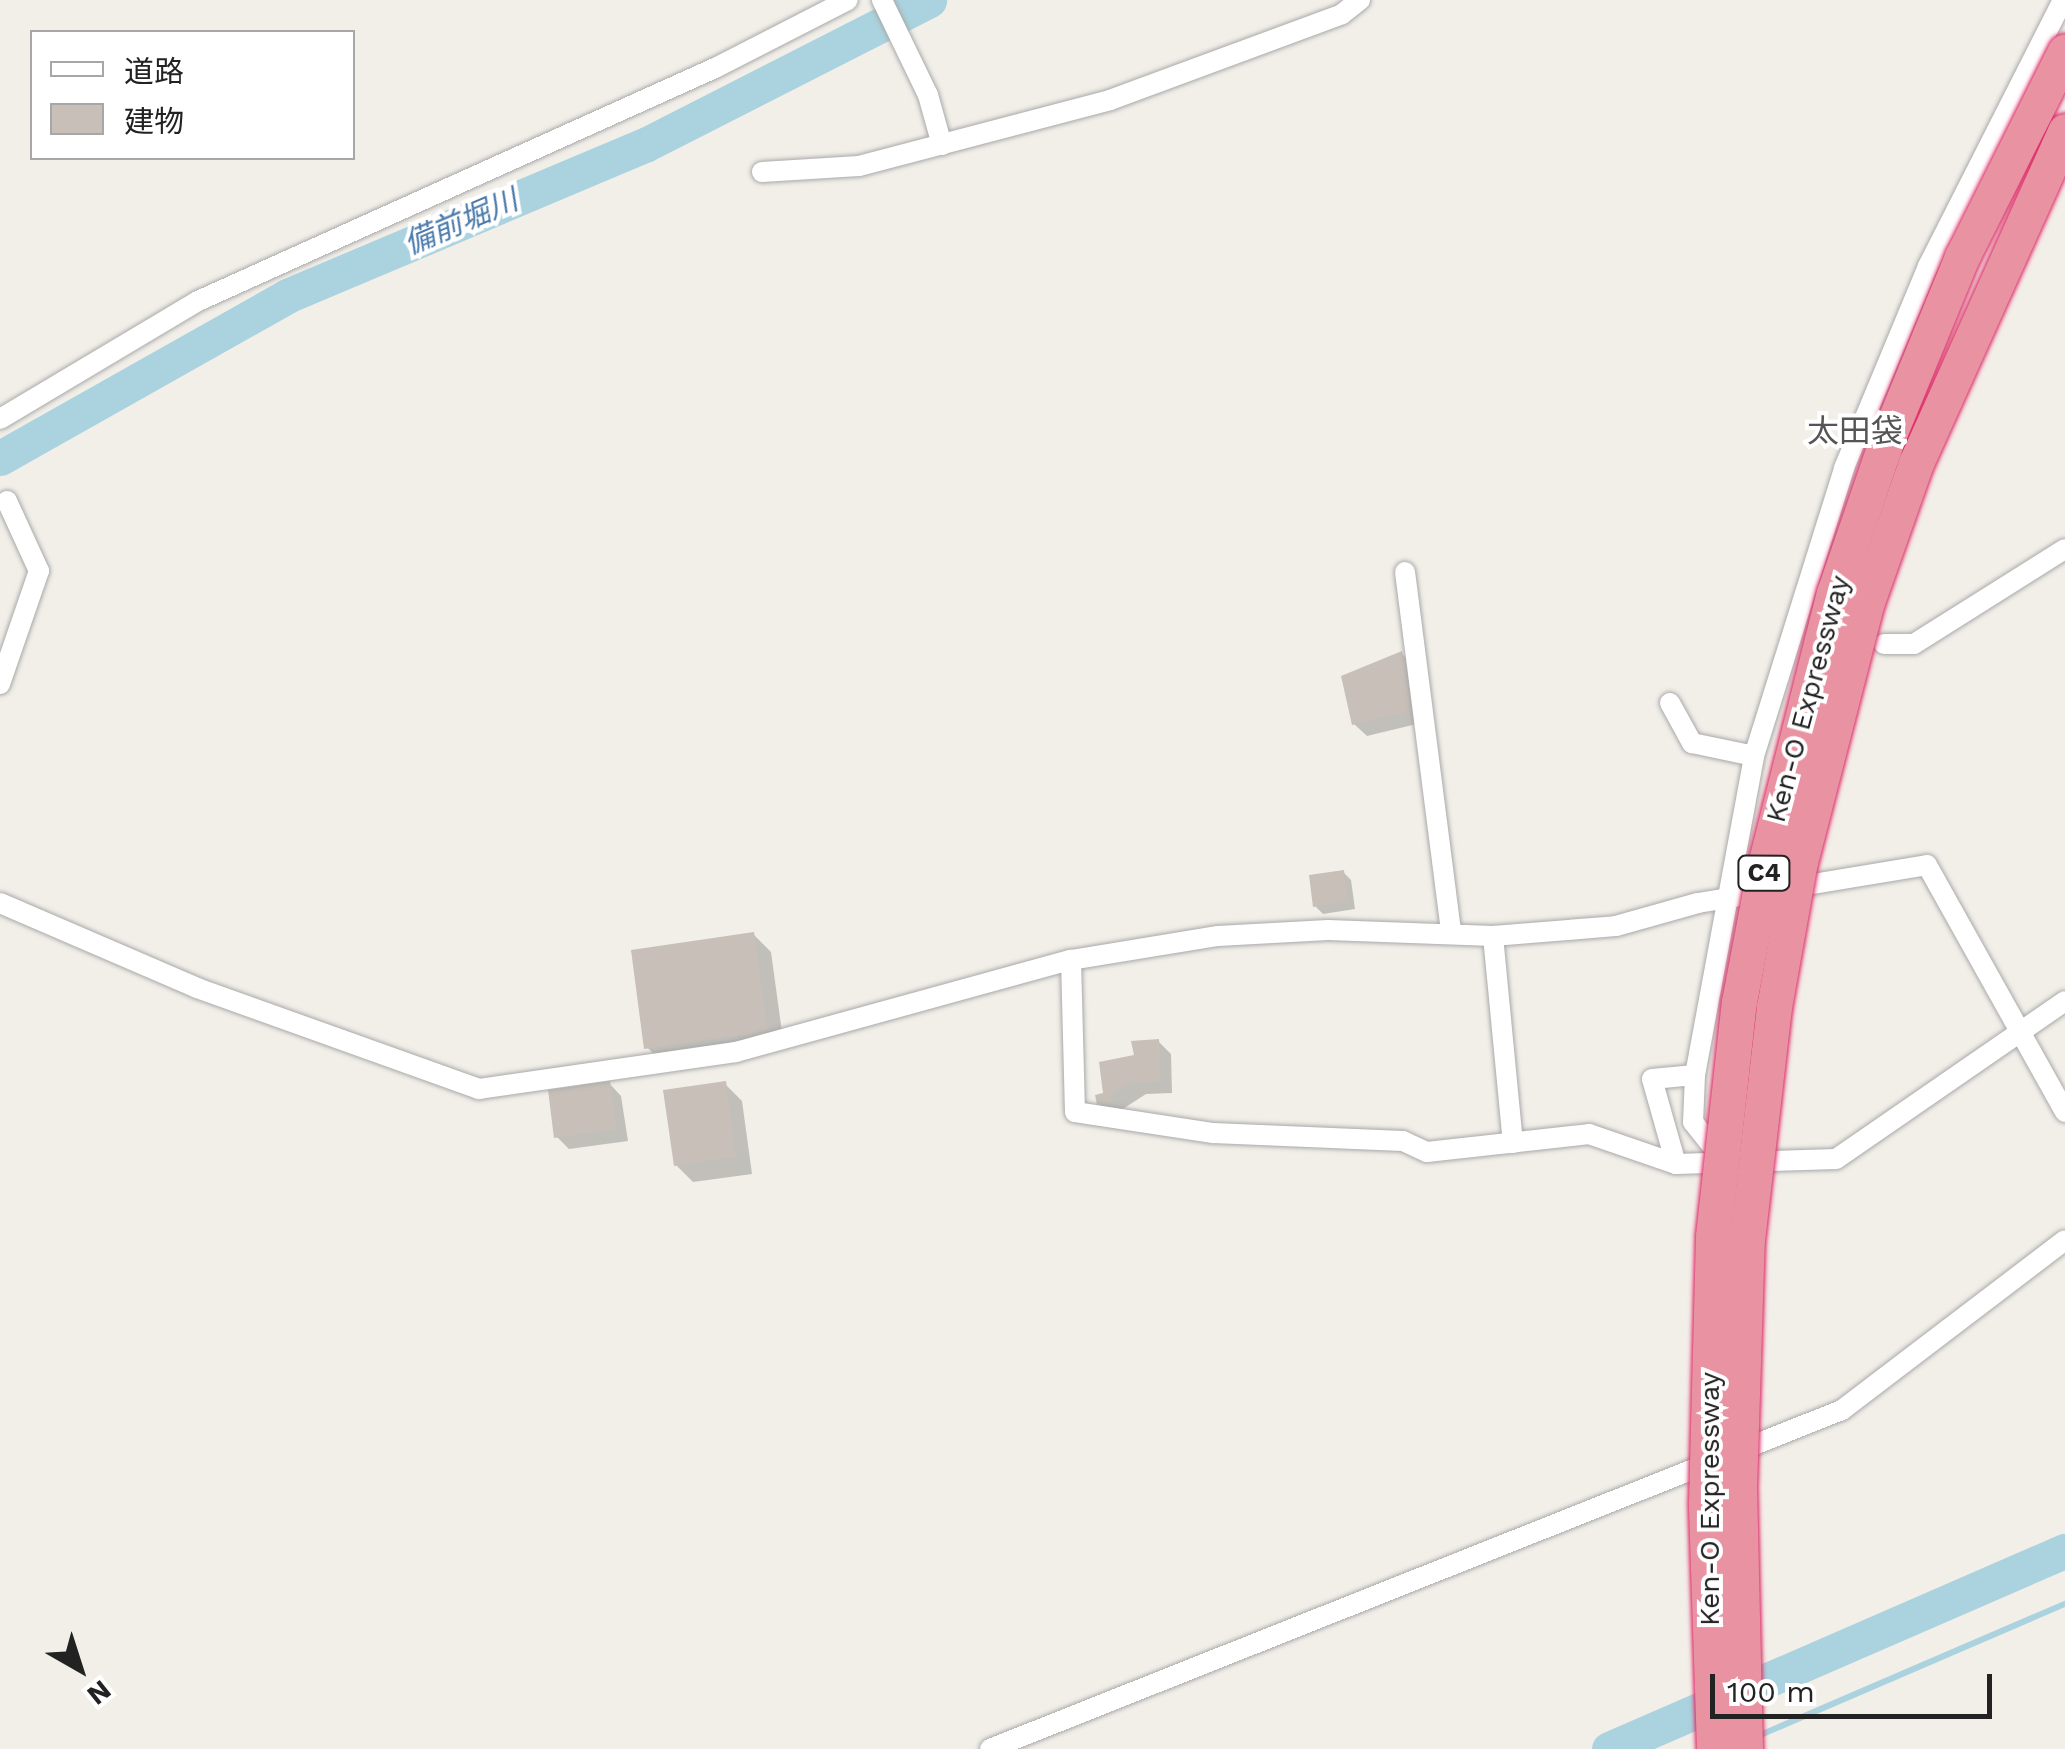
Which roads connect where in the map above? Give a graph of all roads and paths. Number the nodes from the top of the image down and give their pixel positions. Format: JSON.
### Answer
{"nodes":[{"id":1,"x":848,"y":0,"type":"edge"},
{"id":2,"x":882,"y":0,"type":"edge"},
{"id":3,"x":1360,"y":0,"type":"edge"},
{"id":4,"x":2063,"y":0,"type":"edge"},
{"id":5,"x":2065,"y":50,"type":"edge"},
{"id":6,"x":2065,"y":131,"type":"edge"},
{"id":7,"x":942,"y":145,"type":"junction"},
{"id":8,"x":762,"y":172,"type":"dead end"},
{"id":9,"x":1972,"y":174,"type":"junction"},
{"id":10,"x":2050,"y":210,"type":"dead end"},
{"id":11,"x":0,"y":419,"type":"edge"},
{"id":12,"x":7,"y":501,"type":"dead end"},
{"id":13,"x":2065,"y":550,"type":"edge"},
{"id":14,"x":1405,"y":572,"type":"dead end"},
{"id":15,"x":1884,"y":644,"type":"dead end"},
{"id":16,"x":0,"y":684,"type":"edge"},
{"id":17,"x":1868,"y":692,"type":"dead end"},
{"id":18,"x":1670,"y":704,"type":"dead end"},
{"id":19,"x":1756,"y":750,"type":"junction"},
{"id":20,"x":1723,"y":900,"type":"junction"},
{"id":21,"x":0,"y":903,"type":"edge"},
{"id":22,"x":1451,"y":930,"type":"junction"},
{"id":23,"x":1493,"y":936,"type":"junction"},
{"id":24,"x":1071,"y":960,"type":"junction"},
{"id":25,"x":2065,"y":1002,"type":"edge"},
{"id":26,"x":2022,"y":1034,"type":"junction"},
{"id":27,"x":1695,"y":1075,"type":"junction"},
{"id":28,"x":2065,"y":1112,"type":"edge"},
{"id":29,"x":1513,"y":1142,"type":"junction"},
{"id":30,"x":1723,"y":1162,"type":"junction"},
{"id":31,"x":1676,"y":1164,"type":"junction"},
{"id":32,"x":2065,"y":1240,"type":"edge"},
{"id":33,"x":990,"y":1749,"type":"edge"},
{"id":34,"x":1714,"y":1749,"type":"edge"},
{"id":35,"x":1745,"y":1749,"type":"edge"}],
"edges":[{"from":1,"to":11,"type":"street"},
{"from":2,"to":7,"type":"street"},
{"from":3,"to":7,"type":"street"},
{"from":4,"to":9,"type":"street"},
{"from":5,"to":34,"type":"highway","name":"Ken-O Expressway","number":"C4","bridge":true},
{"from":6,"to":35,"type":"highway","name":"Ken-O Expressway","number":"C4","bridge":true},
{"from":7,"to":8,"type":"street"},
{"from":9,"to":10,"type":"street"},
{"from":9,"to":19,"type":"street"},
{"from":12,"to":16,"type":"street"},
{"from":13,"to":15,"type":"street"},
{"from":14,"to":22,"type":"street"},
{"from":17,"to":19,"type":"street"},
{"from":18,"to":19,"type":"street"},
{"from":19,"to":20,"type":"street"},
{"from":20,"to":23,"type":"street"},
{"from":20,"to":26,"type":"street"},
{"from":20,"to":27,"type":"street"},
{"from":21,"to":24,"type":"street"},
{"from":22,"to":23,"type":"street"},
{"from":22,"to":24,"type":"street"},
{"from":23,"to":29,"type":"street"},
{"from":24,"to":29,"type":"street"},
{"from":25,"to":26,"type":"street"},
{"from":26,"to":28,"type":"street"},
{"from":26,"to":30,"type":"street"},
{"from":27,"to":30,"type":"street"},
{"from":27,"to":31,"type":"street"},
{"from":29,"to":31,"type":"street"},
{"from":30,"to":31,"type":"street"},
{"from":32,"to":33,"type":"street"}]}
